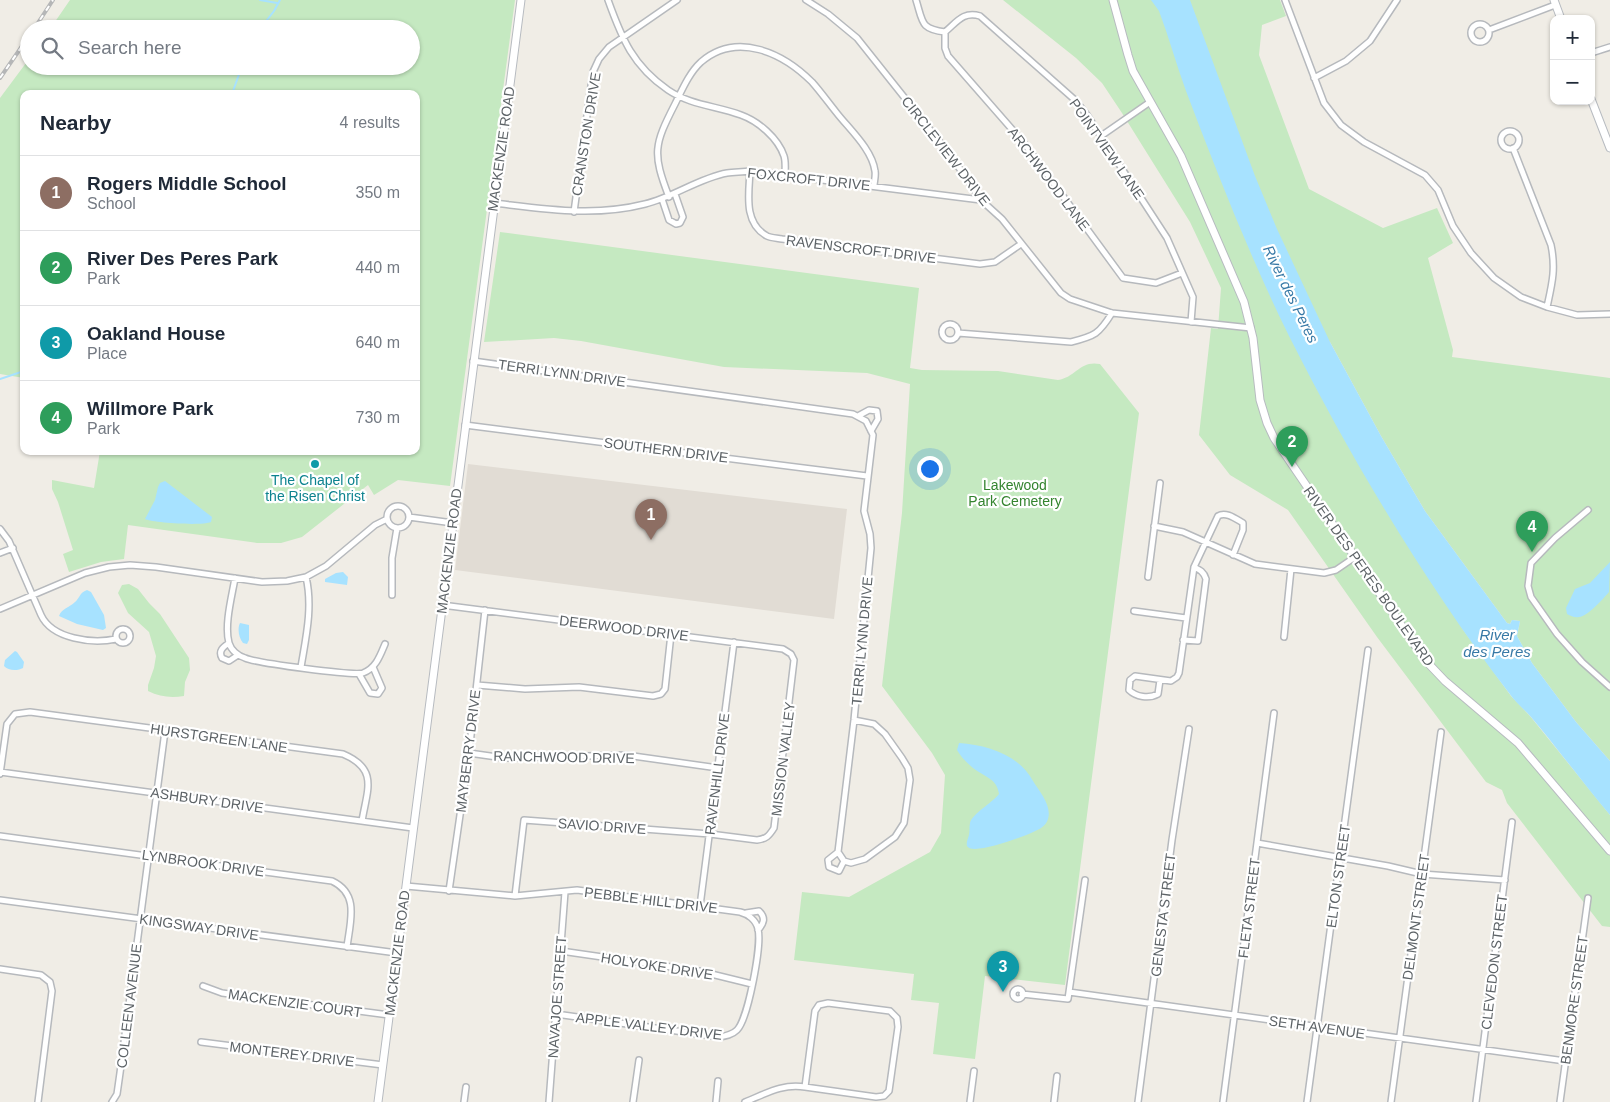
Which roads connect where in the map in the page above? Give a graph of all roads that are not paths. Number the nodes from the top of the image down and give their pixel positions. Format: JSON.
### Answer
{"nodes":[{"id":1,"x":521,"y":0,"type":"edge"},
{"id":2,"x":608,"y":0,"type":"edge"},
{"id":3,"x":677,"y":0,"type":"edge"},
{"id":4,"x":806,"y":0,"type":"edge"},
{"id":5,"x":916,"y":0,"type":"edge"},
{"id":6,"x":1285,"y":0,"type":"edge"},
{"id":7,"x":1395,"y":1,"type":"edge"},
{"id":8,"x":1554,"y":2,"type":"edge"},
{"id":9,"x":1114,"y":4,"type":"edge"},
{"id":10,"x":1559,"y":15,"type":"edge"},
{"id":11,"x":1489,"y":30,"type":"dead end"},
{"id":12,"x":945,"y":32,"type":"junction"},
{"id":13,"x":621,"y":38,"type":"junction"},
{"id":14,"x":1610,"y":46,"type":"edge"},
{"id":15,"x":1595,"y":52,"type":"edge"},
{"id":16,"x":1314,"y":78,"type":"junction"},
{"id":17,"x":678,"y":96,"type":"junction"},
{"id":18,"x":1150,"y":102,"type":"junction"},
{"id":19,"x":1593,"y":105,"type":"edge"},
{"id":20,"x":1101,"y":136,"type":"junction"},
{"id":21,"x":1513,"y":148,"type":"dead end"},
{"id":22,"x":1610,"y":148,"type":"edge"},
{"id":23,"x":750,"y":171,"type":"junction"},
{"id":24,"x":785,"y":175,"type":"junction"},
{"id":25,"x":874,"y":186,"type":"junction"},
{"id":26,"x":675,"y":194,"type":"junction"},
{"id":27,"x":668,"y":197,"type":"junction"},
{"id":28,"x":662,"y":199,"type":"junction"},
{"id":29,"x":981,"y":200,"type":"junction"},
{"id":30,"x":494,"y":203,"type":"junction"},
{"id":31,"x":574,"y":212,"type":"junction"},
{"id":32,"x":1021,"y":244,"type":"junction"},
{"id":33,"x":1182,"y":273,"type":"junction"},
{"id":34,"x":1547,"y":307,"type":"junction"},
{"id":35,"x":1112,"y":313,"type":"junction"},
{"id":36,"x":1610,"y":314,"type":"edge"},
{"id":37,"x":1191,"y":322,"type":"junction"},
{"id":38,"x":1251,"y":328,"type":"junction"},
{"id":39,"x":958,"y":333,"type":"dead end"},
{"id":40,"x":473,"y":361,"type":"junction"},
{"id":41,"x":858,"y":416,"type":"junction"},
{"id":42,"x":465,"y":424,"type":"junction"},
{"id":43,"x":871,"y":431,"type":"junction"},
{"id":44,"x":867,"y":476,"type":"junction"},
{"id":45,"x":1160,"y":484,"type":"dead end"},
{"id":46,"x":1588,"y":510,"type":"dead end"},
{"id":47,"x":410,"y":518,"type":"junction"},
{"id":48,"x":387,"y":519,"type":"junction"},
{"id":49,"x":452,"y":523,"type":"junction"},
{"id":50,"x":1154,"y":526,"type":"junction"},
{"id":51,"x":397,"y":528,"type":"junction"},
{"id":52,"x":0,"y":529,"type":"edge"},
{"id":53,"x":1205,"y":541,"type":"junction"},
{"id":54,"x":12,"y":548,"type":"junction"},
{"id":55,"x":0,"y":553,"type":"edge"},
{"id":56,"x":1233,"y":555,"type":"junction"},
{"id":57,"x":1355,"y":557,"type":"junction"},
{"id":58,"x":1194,"y":567,"type":"junction"},
{"id":59,"x":1292,"y":569,"type":"junction"},
{"id":60,"x":306,"y":577,"type":"junction"},
{"id":61,"x":1148,"y":577,"type":"dead end"},
{"id":62,"x":235,"y":578,"type":"junction"},
{"id":63,"x":32,"y":595,"type":"junction"},
{"id":64,"x":392,"y":595,"type":"dead end"},
{"id":65,"x":442,"y":605,"type":"junction"},
{"id":66,"x":0,"y":609,"type":"edge"},
{"id":67,"x":485,"y":610,"type":"junction"},
{"id":68,"x":1134,"y":611,"type":"dead end"},
{"id":69,"x":1186,"y":618,"type":"junction"},
{"id":70,"x":671,"y":634,"type":"junction"},
{"id":71,"x":1284,"y":637,"type":"dead end"},
{"id":72,"x":116,"y":639,"type":"dead end"},
{"id":73,"x":1184,"y":640,"type":"junction"},
{"id":74,"x":734,"y":642,"type":"junction"},
{"id":75,"x":229,"y":643,"type":"junction"},
{"id":76,"x":385,"y":644,"type":"dead end"},
{"id":77,"x":1368,"y":650,"type":"dead end"},
{"id":78,"x":238,"y":655,"type":"junction"},
{"id":79,"x":302,"y":667,"type":"junction"},
{"id":80,"x":373,"y":667,"type":"junction"},
{"id":81,"x":794,"y":667,"type":"joint"},
{"id":82,"x":359,"y":674,"type":"junction"},
{"id":83,"x":1160,"y":680,"type":"junction"},
{"id":84,"x":477,"y":685,"type":"junction"},
{"id":85,"x":1610,"y":687,"type":"edge"},
{"id":86,"x":1274,"y":714,"type":"dead end"},
{"id":87,"x":854,"y":720,"type":"junction"},
{"id":88,"x":1189,"y":729,"type":"dead end"},
{"id":89,"x":165,"y":731,"type":"junction"},
{"id":90,"x":1441,"y":732,"type":"dead end"},
{"id":91,"x":469,"y":754,"type":"junction"},
{"id":92,"x":718,"y":768,"type":"junction"},
{"id":93,"x":0,"y":773,"type":"edge"},
{"id":94,"x":156,"y":794,"type":"junction"},
{"id":95,"x":362,"y":821,"type":"junction"},
{"id":96,"x":1512,"y":822,"type":"dead end"},
{"id":97,"x":413,"y":828,"type":"junction"},
{"id":98,"x":710,"y":834,"type":"junction"},
{"id":99,"x":0,"y":836,"type":"edge"},
{"id":100,"x":756,"y":840,"type":"joint"},
{"id":101,"x":1257,"y":843,"type":"junction"},
{"id":102,"x":1610,"y":851,"type":"edge"},
{"id":103,"x":838,"y":852,"type":"junction"},
{"id":104,"x":148,"y":856,"type":"junction"},
{"id":105,"x":1340,"y":858,"type":"junction"},
{"id":106,"x":844,"y":861,"type":"junction"},
{"id":107,"x":1422,"y":874,"type":"junction"},
{"id":108,"x":1085,"y":880,"type":"dead end"},
{"id":109,"x":1505,"y":880,"type":"junction"},
{"id":110,"x":406,"y":886,"type":"junction"},
{"id":111,"x":449,"y":891,"type":"junction"},
{"id":112,"x":565,"y":892,"type":"junction"},
{"id":113,"x":515,"y":896,"type":"junction"},
{"id":114,"x":1588,"y":898,"type":"dead end"},
{"id":115,"x":0,"y":900,"type":"edge"},
{"id":116,"x":700,"y":906,"type":"junction"},
{"id":117,"x":746,"y":913,"type":"junction"},
{"id":118,"x":140,"y":918,"type":"junction"},
{"id":119,"x":758,"y":930,"type":"junction"},
{"id":120,"x":759,"y":941,"type":"joint"},
{"id":121,"x":347,"y":947,"type":"junction"},
{"id":122,"x":561,"y":951,"type":"junction"},
{"id":123,"x":397,"y":953,"type":"junction"},
{"id":124,"x":0,"y":968,"type":"edge"},
{"id":125,"x":752,"y":984,"type":"junction"},
{"id":126,"x":203,"y":986,"type":"dead end"},
{"id":127,"x":1069,"y":992,"type":"junction"},
{"id":128,"x":1022,"y":994,"type":"dead end"},
{"id":129,"x":1151,"y":1004,"type":"junction"},
{"id":130,"x":556,"y":1014,"type":"junction"},
{"id":131,"x":389,"y":1015,"type":"junction"},
{"id":132,"x":1234,"y":1015,"type":"junction"},
{"id":133,"x":1317,"y":1027,"type":"junction"},
{"id":134,"x":1400,"y":1039,"type":"junction"},
{"id":135,"x":201,"y":1042,"type":"dead end"},
{"id":136,"x":1483,"y":1050,"type":"junction"},
{"id":137,"x":639,"y":1060,"type":"dead end"},
{"id":138,"x":1565,"y":1061,"type":"junction"},
{"id":139,"x":383,"y":1066,"type":"junction"},
{"id":140,"x":974,"y":1071,"type":"dead end"},
{"id":141,"x":1058,"y":1076,"type":"dead end"},
{"id":142,"x":718,"y":1081,"type":"dead end"},
{"id":143,"x":466,"y":1087,"type":"dead end"},
{"id":144,"x":805,"y":1087,"type":"junction"},
{"id":145,"x":38,"y":1102,"type":"edge"},
{"id":146,"x":112,"y":1102,"type":"edge"},
{"id":147,"x":378,"y":1102,"type":"edge"},
{"id":148,"x":464,"y":1102,"type":"edge"},
{"id":149,"x":548,"y":1102,"type":"edge"},
{"id":150,"x":633,"y":1102,"type":"edge"},
{"id":151,"x":716,"y":1102,"type":"edge"},
{"id":152,"x":744,"y":1102,"type":"edge"},
{"id":153,"x":970,"y":1102,"type":"edge"},
{"id":154,"x":1054,"y":1102,"type":"edge"},
{"id":155,"x":1138,"y":1102,"type":"edge"},
{"id":156,"x":1223,"y":1102,"type":"edge"},
{"id":157,"x":1307,"y":1102,"type":"edge"},
{"id":158,"x":1391,"y":1102,"type":"edge"},
{"id":159,"x":1476,"y":1102,"type":"edge"},
{"id":160,"x":1560,"y":1102,"type":"edge"}],
"edges":[{"from":1,"to":30,"type":"main road","name":"MACKENZIE ROAD"},
{"from":2,"to":13,"type":"street"},
{"from":3,"to":13,"type":"street"},
{"from":4,"to":29,"type":"street","name":"CIRCLEVIEW DRIVE"},
{"from":5,"to":12,"type":"street"},
{"from":6,"to":16,"type":"street"},
{"from":7,"to":16,"type":"street"},
{"from":8,"to":10,"type":"main road"},
{"from":8,"to":11,"type":"street"},
{"from":9,"to":18,"type":"main road","name":"RIVER DES PERES BOULEVARD"},
{"from":12,"to":20,"type":"street","name":"POINTVIEW LANE"},
{"from":12,"to":33,"type":"street","name":"ARCHWOOD LANE"},
{"from":13,"to":17,"type":"street"},
{"from":13,"to":31,"type":"street","name":"CRANSTON DRIVE"},
{"from":14,"to":15,"type":"street"},
{"from":16,"to":34,"type":"street"},
{"from":17,"to":24,"type":"street"},
{"from":17,"to":25,"type":"street"},
{"from":17,"to":27,"type":"street"},
{"from":18,"to":20,"type":"street"},
{"from":18,"to":38,"type":"main road","name":"RIVER DES PERES BOULEVARD"},
{"from":19,"to":22,"type":"main road"},
{"from":20,"to":33,"type":"street","name":"POINTVIEW LANE"},
{"from":21,"to":34,"type":"street"},
{"from":23,"to":24,"type":"street","name":"FOXCROFT DRIVE"},
{"from":23,"to":26,"type":"street","name":"FOXCROFT DRIVE"},
{"from":23,"to":32,"type":"street","name":"RAVENSCROFT DRIVE"},
{"from":24,"to":25,"type":"street","name":"FOXCROFT DRIVE"},
{"from":25,"to":29,"type":"street","name":"FOXCROFT DRIVE"},
{"from":26,"to":27,"type":"street","name":"FOXCROFT DRIVE"},
{"from":26,"to":28,"type":"street"},
{"from":27,"to":28,"type":"street","name":"FOXCROFT DRIVE"},
{"from":28,"to":31,"type":"street","name":"FOXCROFT DRIVE"},
{"from":29,"to":32,"type":"street","name":"CIRCLEVIEW DRIVE"},
{"from":30,"to":31,"type":"street","name":"FOXCROFT DRIVE"},
{"from":30,"to":40,"type":"main road","name":"MACKENZIE ROAD"},
{"from":32,"to":35,"type":"street","name":"CIRCLEVIEW DRIVE"},
{"from":33,"to":37,"type":"street","name":"POINTVIEW LANE"},
{"from":34,"to":36,"type":"street"},
{"from":35,"to":37,"type":"street","name":"CIRCLEVIEW DRIVE"},
{"from":35,"to":39,"type":"street"},
{"from":37,"to":38,"type":"street","name":"CIRCLEVIEW DRIVE"},
{"from":38,"to":57,"type":"main road","name":"RIVER DES PERES BOULEVARD"},
{"from":40,"to":41,"type":"street","name":"TERRI LYNN DRIVE"},
{"from":40,"to":42,"type":"main road","name":"MACKENZIE ROAD"},
{"from":41,"to":43,"type":"street"},
{"from":41,"to":43,"type":"street","name":"TERRI LYNN DRIVE"},
{"from":42,"to":44,"type":"street","name":"SOUTHERN DRIVE"},
{"from":42,"to":49,"type":"main road","name":"MACKENZIE ROAD"},
{"from":43,"to":44,"type":"street","name":"TERRI LYNN DRIVE"},
{"from":44,"to":87,"type":"street","name":"TERRI LYNN DRIVE"},
{"from":45,"to":50,"type":"street"},
{"from":46,"to":85,"type":"street"},
{"from":47,"to":48,"type":"street"},
{"from":47,"to":49,"type":"street"},
{"from":47,"to":51,"type":"street"},
{"from":48,"to":51,"type":"street"},
{"from":48,"to":60,"type":"street"},
{"from":49,"to":65,"type":"main road","name":"MACKENZIE ROAD"},
{"from":50,"to":53,"type":"street"},
{"from":50,"to":61,"type":"street"},
{"from":51,"to":64,"type":"street"},
{"from":52,"to":54,"type":"street"},
{"from":53,"to":56,"type":"street"},
{"from":53,"to":56,"type":"street"},
{"from":53,"to":58,"type":"street"},
{"from":54,"to":55,"type":"street"},
{"from":54,"to":63,"type":"street"},
{"from":56,"to":59,"type":"street"},
{"from":57,"to":59,"type":"street"},
{"from":57,"to":102,"type":"main road","name":"RIVER DES PERES BOULEVARD"},
{"from":58,"to":69,"type":"street"},
{"from":58,"to":73,"type":"street"},
{"from":59,"to":71,"type":"street"},
{"from":60,"to":62,"type":"street"},
{"from":60,"to":79,"type":"street"},
{"from":62,"to":63,"type":"street"},
{"from":62,"to":75,"type":"street"},
{"from":63,"to":66,"type":"street"},
{"from":63,"to":72,"type":"street"},
{"from":65,"to":67,"type":"street","name":"DEERWOOD DRIVE"},
{"from":65,"to":97,"type":"main road","name":"MACKENZIE ROAD"},
{"from":67,"to":70,"type":"street","name":"DEERWOOD DRIVE"},
{"from":67,"to":84,"type":"street","name":"MAYBERRY DRIVE"},
{"from":68,"to":69,"type":"street"},
{"from":69,"to":73,"type":"street"},
{"from":70,"to":74,"type":"street","name":"DEERWOOD DRIVE"},
{"from":70,"to":84,"type":"street"},
{"from":73,"to":83,"type":"street"},
{"from":74,"to":81,"type":"street","name":"DEERWOOD DRIVE"},
{"from":74,"to":92,"type":"street","name":"RAVENHILL DRIVE"},
{"from":75,"to":78,"type":"street"},
{"from":75,"to":78,"type":"street"},
{"from":76,"to":80,"type":"street"},
{"from":77,"to":105,"type":"street","name":"ELTON STREET"},
{"from":78,"to":79,"type":"street"},
{"from":79,"to":82,"type":"street"},
{"from":80,"to":82,"type":"street"},
{"from":80,"to":82,"type":"street"},
{"from":81,"to":100,"type":"street","name":"MISSION VALLEY"},
{"from":83,"to":83,"type":"street"},
{"from":84,"to":91,"type":"street","name":"MAYBERRY DRIVE"},
{"from":86,"to":101,"type":"street","name":"FLETA STREET"},
{"from":87,"to":103,"type":"street","name":"TERRI LYNN DRIVE"},
{"from":87,"to":106,"type":"street"},
{"from":88,"to":129,"type":"street","name":"GENESTA STREET"},
{"from":89,"to":93,"type":"street","name":"HURSTGREEN LANE"},
{"from":89,"to":94,"type":"street","name":"COLLEEN AVENUE"},
{"from":89,"to":95,"type":"street","name":"HURSTGREEN LANE"},
{"from":90,"to":107,"type":"street","name":"DELMONT STREET"},
{"from":91,"to":92,"type":"street","name":"RANCHWOOD DRIVE"},
{"from":91,"to":111,"type":"street","name":"MAYBERRY DRIVE"},
{"from":92,"to":98,"type":"street","name":"RAVENHILL DRIVE"},
{"from":93,"to":94,"type":"street","name":"ASHBURY DRIVE"},
{"from":94,"to":95,"type":"street","name":"ASHBURY DRIVE"},
{"from":94,"to":104,"type":"street","name":"COLLEEN AVENUE"},
{"from":95,"to":97,"type":"street","name":"ASHBURY DRIVE"},
{"from":96,"to":109,"type":"street","name":"CLEVEDON STREET"},
{"from":97,"to":110,"type":"main road","name":"MACKENZIE ROAD"},
{"from":98,"to":100,"type":"street","name":"SAVIO DRIVE"},
{"from":98,"to":113,"type":"street","name":"SAVIO DRIVE"},
{"from":98,"to":116,"type":"street","name":"RAVENHILL DRIVE"},
{"from":99,"to":104,"type":"street","name":"LYNBROOK DRIVE"},
{"from":101,"to":105,"type":"street"},
{"from":101,"to":132,"type":"street","name":"FLETA STREET"},
{"from":103,"to":106,"type":"street"},
{"from":103,"to":106,"type":"street","name":"TERRI LYNN DRIVE"},
{"from":104,"to":118,"type":"street","name":"COLLEEN AVENUE"},
{"from":104,"to":121,"type":"street","name":"LYNBROOK DRIVE"},
{"from":105,"to":107,"type":"street"},
{"from":105,"to":133,"type":"street","name":"ELTON STREET"},
{"from":107,"to":109,"type":"street"},
{"from":107,"to":134,"type":"street","name":"DELMONT STREET"},
{"from":108,"to":127,"type":"street"},
{"from":109,"to":136,"type":"street","name":"CLEVEDON STREET"},
{"from":110,"to":111,"type":"street","name":"PEBBLE HILL DRIVE"},
{"from":110,"to":123,"type":"main road","name":"MACKENZIE ROAD"},
{"from":111,"to":113,"type":"street","name":"PEBBLE HILL DRIVE"},
{"from":112,"to":113,"type":"street","name":"PEBBLE HILL DRIVE"},
{"from":112,"to":116,"type":"street","name":"PEBBLE HILL DRIVE"},
{"from":112,"to":122,"type":"street","name":"NAVAJOE STREET"},
{"from":114,"to":138,"type":"street","name":"BENMORE STREET"},
{"from":115,"to":118,"type":"street","name":"KINGSWAY DRIVE"},
{"from":116,"to":117,"type":"street","name":"PEBBLE HILL DRIVE"},
{"from":117,"to":119,"type":"street"},
{"from":117,"to":119,"type":"street","name":"PEBBLE HILL DRIVE"},
{"from":118,"to":121,"type":"street","name":"KINGSWAY DRIVE"},
{"from":118,"to":146,"type":"street","name":"COLLEEN AVENUE"},
{"from":119,"to":120,"type":"street","name":"PEBBLE HILL DRIVE"},
{"from":120,"to":125,"type":"street","name":"APPLE VALLEY DRIVE"},
{"from":121,"to":123,"type":"street","name":"KINGSWAY DRIVE"},
{"from":122,"to":125,"type":"street","name":"HOLYOKE DRIVE"},
{"from":122,"to":130,"type":"street","name":"NAVAJOE STREET"},
{"from":123,"to":131,"type":"main road","name":"MACKENZIE ROAD"},
{"from":124,"to":145,"type":"street"},
{"from":125,"to":130,"type":"street","name":"APPLE VALLEY DRIVE"},
{"from":126,"to":131,"type":"street","name":"MACKENZIE COURT"},
{"from":127,"to":128,"type":"street"},
{"from":127,"to":129,"type":"street","name":"SETH AVENUE"},
{"from":129,"to":132,"type":"street","name":"SETH AVENUE"},
{"from":129,"to":155,"type":"street","name":"GENESTA STREET"},
{"from":130,"to":149,"type":"street","name":"NAVAJOE STREET"},
{"from":131,"to":139,"type":"main road","name":"MACKENZIE ROAD"},
{"from":132,"to":133,"type":"street","name":"SETH AVENUE"},
{"from":132,"to":156,"type":"street","name":"FLETA STREET"},
{"from":133,"to":134,"type":"street","name":"SETH AVENUE"},
{"from":133,"to":157,"type":"street","name":"ELTON STREET"},
{"from":134,"to":136,"type":"street","name":"SETH AVENUE"},
{"from":134,"to":158,"type":"street","name":"DELMONT STREET"},
{"from":135,"to":139,"type":"street","name":"MONTEREY DRIVE"},
{"from":136,"to":138,"type":"street","name":"SETH AVENUE"},
{"from":136,"to":159,"type":"street","name":"CLEVEDON STREET"},
{"from":137,"to":150,"type":"street"},
{"from":138,"to":160,"type":"street","name":"BENMORE STREET"},
{"from":139,"to":147,"type":"main road","name":"MACKENZIE ROAD"},
{"from":140,"to":153,"type":"street"},
{"from":141,"to":154,"type":"street"},
{"from":142,"to":151,"type":"street"},
{"from":143,"to":148,"type":"street"},
{"from":144,"to":144,"type":"street"},
{"from":144,"to":152,"type":"street"}]}
